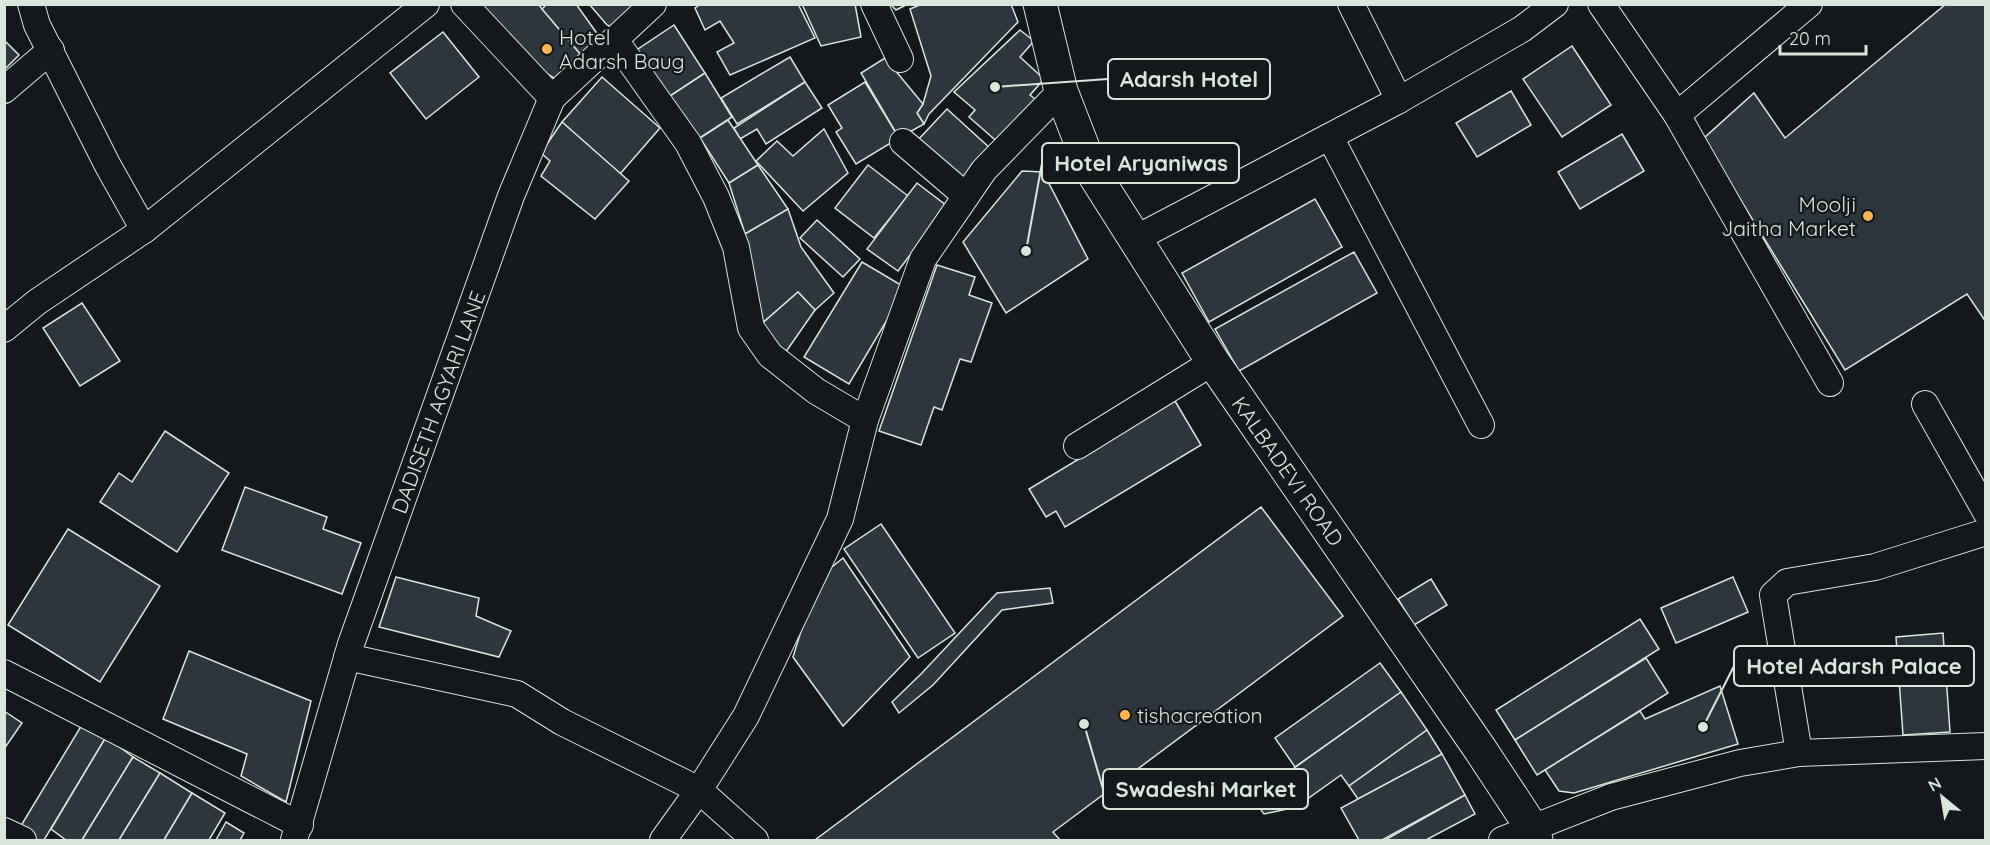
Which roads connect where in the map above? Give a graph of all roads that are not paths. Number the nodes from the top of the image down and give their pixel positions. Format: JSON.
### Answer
{"nodes":[{"id":1,"x":31,"y":4,"type":"edge"},
{"id":2,"x":426,"y":4,"type":"edge"},
{"id":3,"x":464,"y":4,"type":"edge"},
{"id":4,"x":653,"y":4,"type":"edge"},
{"id":5,"x":874,"y":4,"type":"edge"},
{"id":6,"x":1040,"y":4,"type":"edge"},
{"id":7,"x":1351,"y":4,"type":"edge"},
{"id":8,"x":1555,"y":4,"type":"edge"},
{"id":9,"x":1600,"y":4,"type":"edge"},
{"id":10,"x":1809,"y":4,"type":"edge"},
{"id":11,"x":615,"y":40,"type":"junction"},
{"id":12,"x":51,"y":50,"type":"junction"},
{"id":13,"x":900,"y":59,"type":"dead end"},
{"id":14,"x":4,"y":90,"type":"edge"},
{"id":15,"x":1061,"y":91,"type":"junction"},
{"id":16,"x":552,"y":98,"type":"junction"},
{"id":17,"x":1399,"y":100,"type":"junction"},
{"id":18,"x":1677,"y":115,"type":"junction"},
{"id":19,"x":1330,"y":137,"type":"junction"},
{"id":20,"x":903,"y":142,"type":"dead end"},
{"id":21,"x":966,"y":196,"type":"junction"},
{"id":22,"x":144,"y":230,"type":"junction"},
{"id":23,"x":1135,"y":239,"type":"junction"},
{"id":24,"x":4,"y":329,"type":"edge"},
{"id":25,"x":1213,"y":362,"type":"junction"},
{"id":26,"x":1830,"y":383,"type":"dead end"},
{"id":27,"x":1925,"y":404,"type":"dead end"},
{"id":28,"x":865,"y":420,"type":"junction"},
{"id":29,"x":1481,"y":425,"type":"dead end"},
{"id":30,"x":1077,"y":446,"type":"dead end"},
{"id":31,"x":1986,"y":512,"type":"edge"},
{"id":32,"x":1986,"y":532,"type":"edge"},
{"id":33,"x":347,"y":657,"type":"junction"},
{"id":34,"x":4,"y":672,"type":"edge"},
{"id":35,"x":1986,"y":746,"type":"edge"},
{"id":36,"x":1799,"y":753,"type":"junction"},
{"id":37,"x":699,"y":790,"type":"junction"},
{"id":38,"x":4,"y":831,"type":"edge"},
{"id":39,"x":297,"y":833,"type":"edge"},
{"id":40,"x":1524,"y":836,"type":"edge"},
{"id":41,"x":23,"y":840,"type":"edge"},
{"id":42,"x":663,"y":840,"type":"edge"},
{"id":43,"x":755,"y":840,"type":"edge"}],
"edges":[{"from":1,"to":12,"type":"street"},
{"from":2,"to":22,"type":"street"},
{"from":3,"to":16,"type":"street"},
{"from":4,"to":11,"type":"street","name":"DADISETH AGYARI LANE"},
{"from":5,"to":13,"type":"street"},
{"from":6,"to":15,"type":"main road","name":"KALBADEVI ROAD"},
{"from":7,"to":17,"type":"street"},
{"from":8,"to":17,"type":"street"},
{"from":9,"to":18,"type":"street"},
{"from":10,"to":18,"type":"street"},
{"from":11,"to":16,"type":"street","name":"DADISETH AGYARI LANE"},
{"from":11,"to":28,"type":"street"},
{"from":12,"to":14,"type":"street"},
{"from":12,"to":22,"type":"street"},
{"from":15,"to":21,"type":"street"},
{"from":15,"to":23,"type":"main road","name":"KALBADEVI ROAD"},
{"from":16,"to":33,"type":"street","name":"DADISETH AGYARI LANE"},
{"from":17,"to":19,"type":"street"},
{"from":18,"to":26,"type":"street"},
{"from":19,"to":23,"type":"street"},
{"from":19,"to":29,"type":"street"},
{"from":20,"to":21,"type":"street"},
{"from":21,"to":28,"type":"street"},
{"from":22,"to":24,"type":"street"},
{"from":23,"to":25,"type":"main road","name":"KALBADEVI ROAD"},
{"from":25,"to":30,"type":"street"},
{"from":25,"to":40,"type":"main road","name":"KALBADEVI ROAD"},
{"from":27,"to":31,"type":"street"},
{"from":28,"to":37,"type":"street"},
{"from":32,"to":36,"type":"street"},
{"from":33,"to":37,"type":"street"},
{"from":33,"to":39,"type":"street","name":"DADISETH AGYARI LANE"},
{"from":34,"to":39,"type":"street"},
{"from":35,"to":36,"type":"street"},
{"from":36,"to":40,"type":"street"},
{"from":37,"to":42,"type":"street"},
{"from":37,"to":43,"type":"street"},
{"from":38,"to":41,"type":"street"}]}
